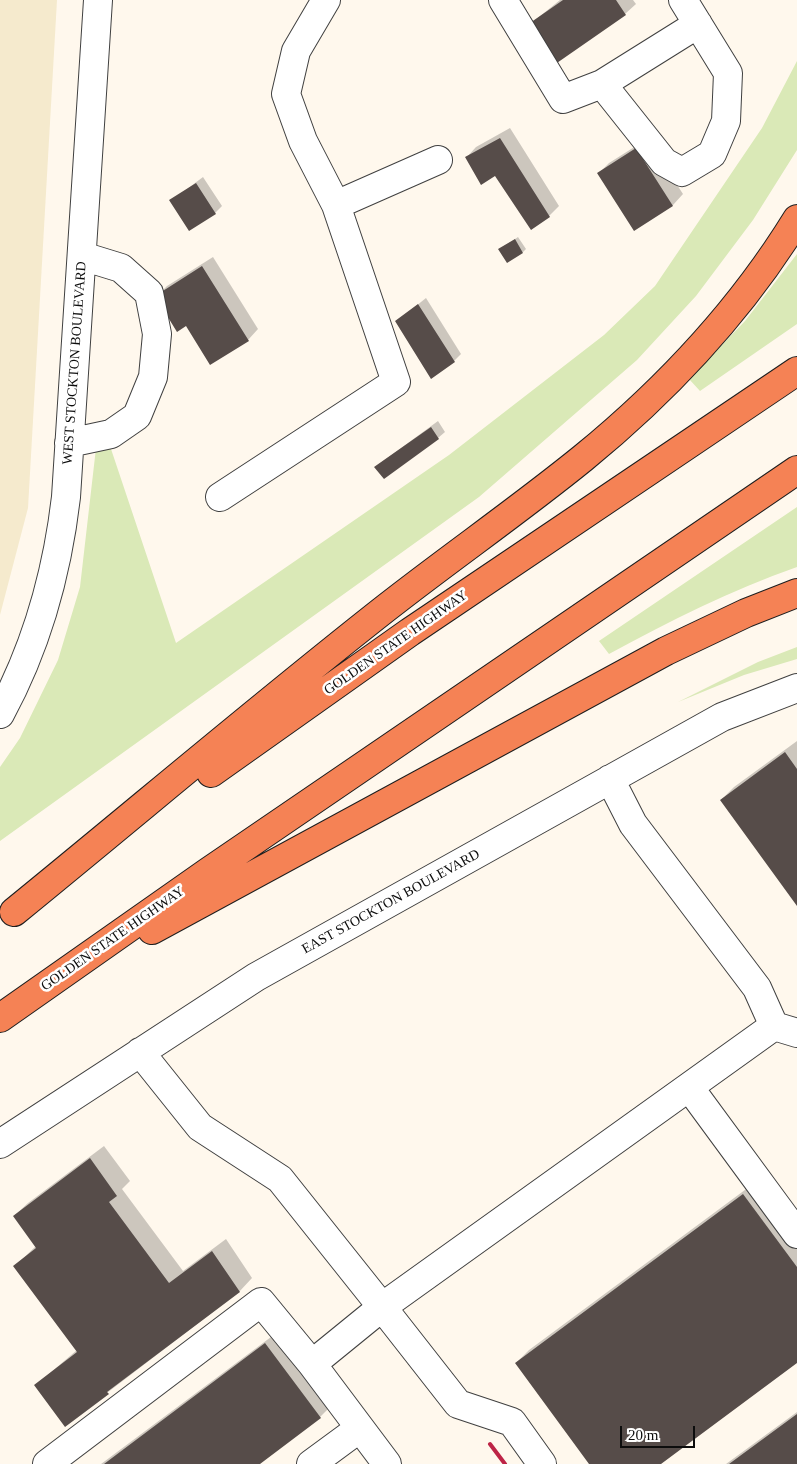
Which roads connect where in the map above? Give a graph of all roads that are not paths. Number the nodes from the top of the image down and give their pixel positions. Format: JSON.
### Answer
{"nodes":[{"id":1,"x":98,"y":0,"type":"edge"},
{"id":2,"x":326,"y":0,"type":"edge"},
{"id":3,"x":503,"y":0,"type":"edge"},
{"id":4,"x":683,"y":0,"type":"edge"},
{"id":5,"x":698,"y":24,"type":"junction"},
{"id":6,"x":602,"y":84,"type":"junction"},
{"id":7,"x":438,"y":160,"type":"dead end"},
{"id":8,"x":336,"y":205,"type":"junction"},
{"id":9,"x":797,"y":219,"type":"edge"},
{"id":10,"x":82,"y":256,"type":"junction"},
{"id":11,"x":797,"y":371,"type":"edge"},
{"id":12,"x":69,"y":443,"type":"junction"},
{"id":13,"x":797,"y":470,"type":"edge"},
{"id":14,"x":220,"y":497,"type":"dead end"},
{"id":15,"x":797,"y":593,"type":"edge"},
{"id":16,"x":796,"y":691,"type":"edge"},
{"id":17,"x":0,"y":714,"type":"edge"},
{"id":18,"x":610,"y":779,"type":"junction"},
{"id":19,"x":7,"y":917,"type":"edge"},
{"id":20,"x":31,"y":997,"type":"junction"},
{"id":21,"x":0,"y":1018,"type":"edge"},
{"id":22,"x":786,"y":1029,"type":"edge"},
{"id":23,"x":140,"y":1052,"type":"junction"},
{"id":24,"x":689,"y":1087,"type":"junction"},
{"id":25,"x":0,"y":1144,"type":"edge"},
{"id":26,"x":797,"y":1234,"type":"edge"},
{"id":27,"x":382,"y":1307,"type":"junction"},
{"id":28,"x":312,"y":1364,"type":"junction"},
{"id":29,"x":360,"y":1428,"type":"junction"},
{"id":30,"x":47,"y":1464,"type":"edge"},
{"id":31,"x":311,"y":1464,"type":"edge"},
{"id":32,"x":387,"y":1464,"type":"edge"},
{"id":33,"x":542,"y":1464,"type":"edge"}],
"edges":[{"from":1,"to":10,"type":"street","name":"WEST STOCKTON BOULEVARD"},
{"from":2,"to":8,"type":"street"},
{"from":3,"to":6,"type":"street"},
{"from":4,"to":5,"type":"street"},
{"from":5,"to":6,"type":"street"},
{"from":5,"to":6,"type":"street"},
{"from":7,"to":8,"type":"street"},
{"from":8,"to":14,"type":"street"},
{"from":9,"to":19,"type":"highway"},
{"from":10,"to":12,"type":"street","name":"WEST STOCKTON BOULEVARD"},
{"from":10,"to":12,"type":"street"},
{"from":11,"to":19,"type":"highway","name":"GOLDEN STATE HIGHWAY"},
{"from":12,"to":17,"type":"street","name":"WEST STOCKTON BOULEVARD"},
{"from":13,"to":20,"type":"highway","name":"GOLDEN STATE HIGHWAY"},
{"from":15,"to":20,"type":"highway"},
{"from":16,"to":18,"type":"street","name":"EAST STOCKTON BOULEVARD"},
{"from":18,"to":22,"type":"street"},
{"from":18,"to":23,"type":"street","name":"EAST STOCKTON BOULEVARD"},
{"from":20,"to":21,"type":"highway","name":"GOLDEN STATE HIGHWAY"},
{"from":22,"to":24,"type":"street"},
{"from":23,"to":25,"type":"street","name":"EAST STOCKTON BOULEVARD"},
{"from":23,"to":27,"type":"street"},
{"from":24,"to":26,"type":"street"},
{"from":24,"to":27,"type":"street"},
{"from":27,"to":28,"type":"street"},
{"from":27,"to":33,"type":"street"},
{"from":28,"to":29,"type":"street"},
{"from":28,"to":30,"type":"street"},
{"from":29,"to":31,"type":"street"},
{"from":29,"to":32,"type":"street"}]}
